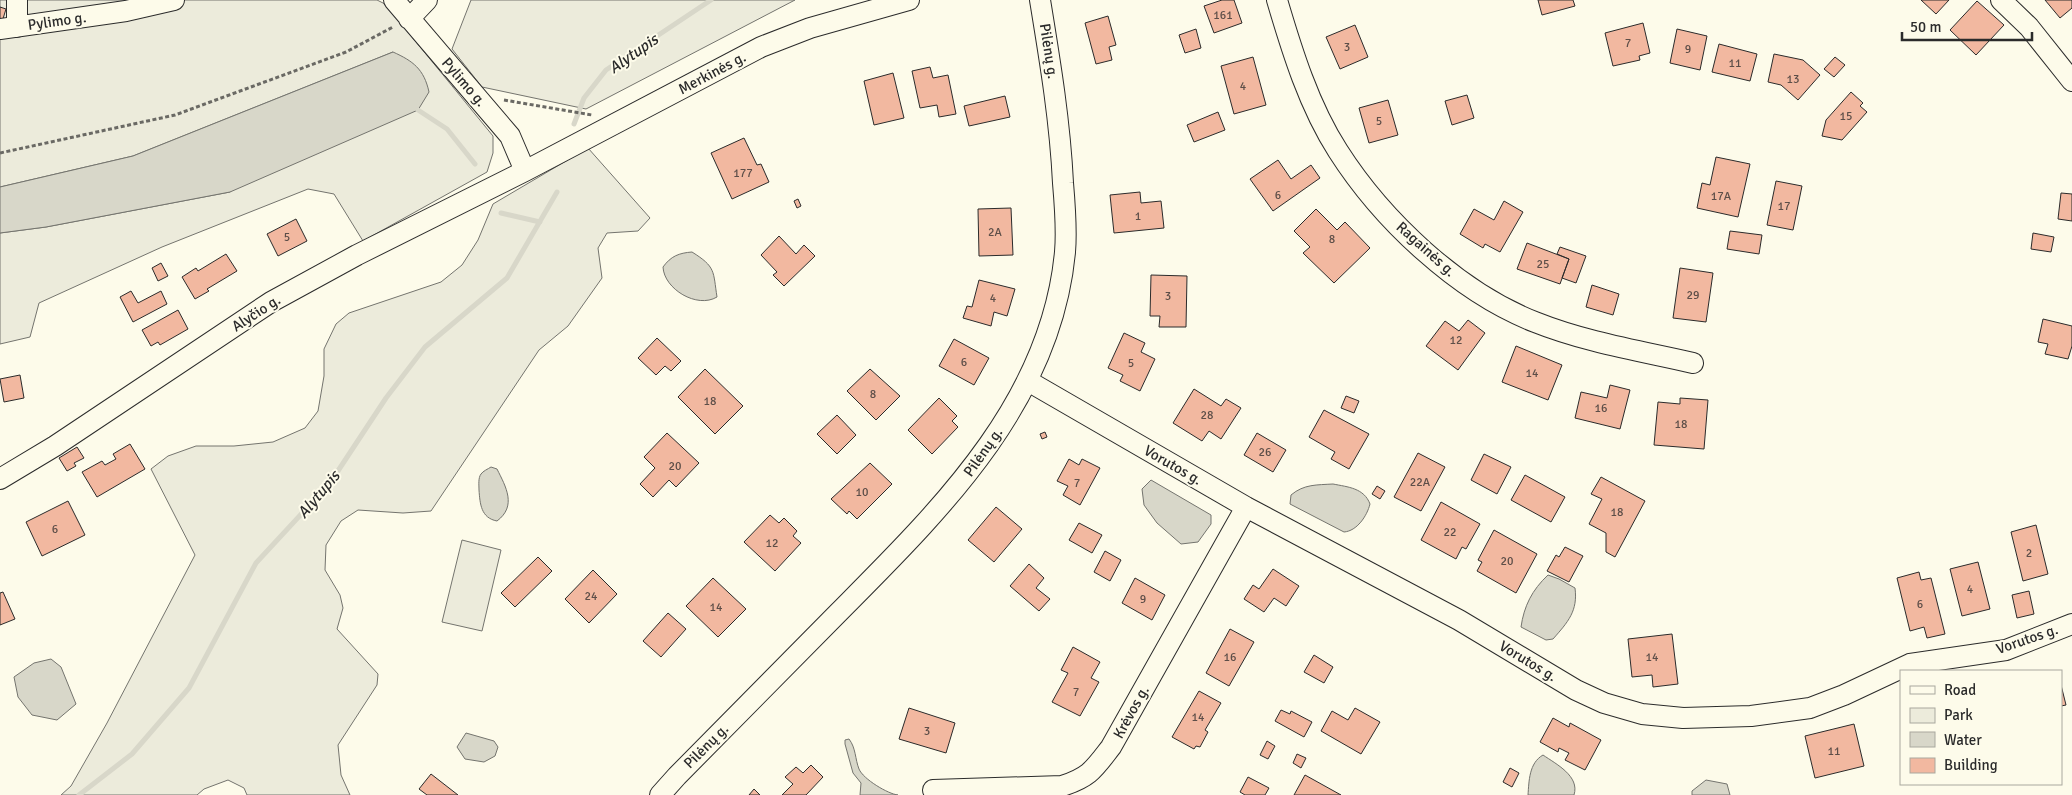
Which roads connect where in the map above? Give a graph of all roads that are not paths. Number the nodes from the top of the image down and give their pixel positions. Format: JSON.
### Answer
{"nodes":[{"id":1,"x":17,"y":0,"type":"edge"},
{"id":2,"x":174,"y":0,"type":"edge"},
{"id":3,"x":394,"y":0,"type":"edge"},
{"id":4,"x":427,"y":0,"type":"edge"},
{"id":5,"x":909,"y":0,"type":"edge"},
{"id":6,"x":1040,"y":0,"type":"edge"},
{"id":7,"x":1277,"y":0,"type":"edge"},
{"id":8,"x":2001,"y":0,"type":"edge"},
{"id":9,"x":409,"y":19,"type":"junction"},
{"id":10,"x":8,"y":28,"type":"edge"},
{"id":11,"x":2072,"y":81,"type":"edge"},
{"id":12,"x":525,"y":171,"type":"junction"},
{"id":13,"x":1692,"y":364,"type":"dead end"},
{"id":14,"x":1028,"y":381,"type":"junction"},
{"id":15,"x":0,"y":480,"type":"edge"},
{"id":16,"x":1246,"y":507,"type":"junction"},
{"id":17,"x":2072,"y":624,"type":"edge"},
{"id":18,"x":933,"y":790,"type":"dead end"},
{"id":19,"x":660,"y":795,"type":"edge"}],
"edges":[{"from":1,"to":10,"type":"street"},
{"from":2,"to":10,"type":"street","name":"Pylimo g."},
{"from":3,"to":9,"type":"street","name":"Pylimo g."},
{"from":4,"to":9,"type":"street"},
{"from":5,"to":12,"type":"street","name":"Merkinės g."},
{"from":6,"to":14,"type":"street","name":"Pilėnų g."},
{"from":7,"to":13,"type":"street","name":"Ragainės g."},
{"from":8,"to":11,"type":"street"},
{"from":9,"to":12,"type":"street","name":"Pylimo g."},
{"from":12,"to":15,"type":"street","name":"Alyčio g."},
{"from":14,"to":16,"type":"street","name":"Vorutos g."},
{"from":14,"to":19,"type":"street","name":"Pilėnų g."},
{"from":16,"to":17,"type":"street","name":"Vorutos g."},
{"from":16,"to":18,"type":"street","name":"Krėvos g."}]}
